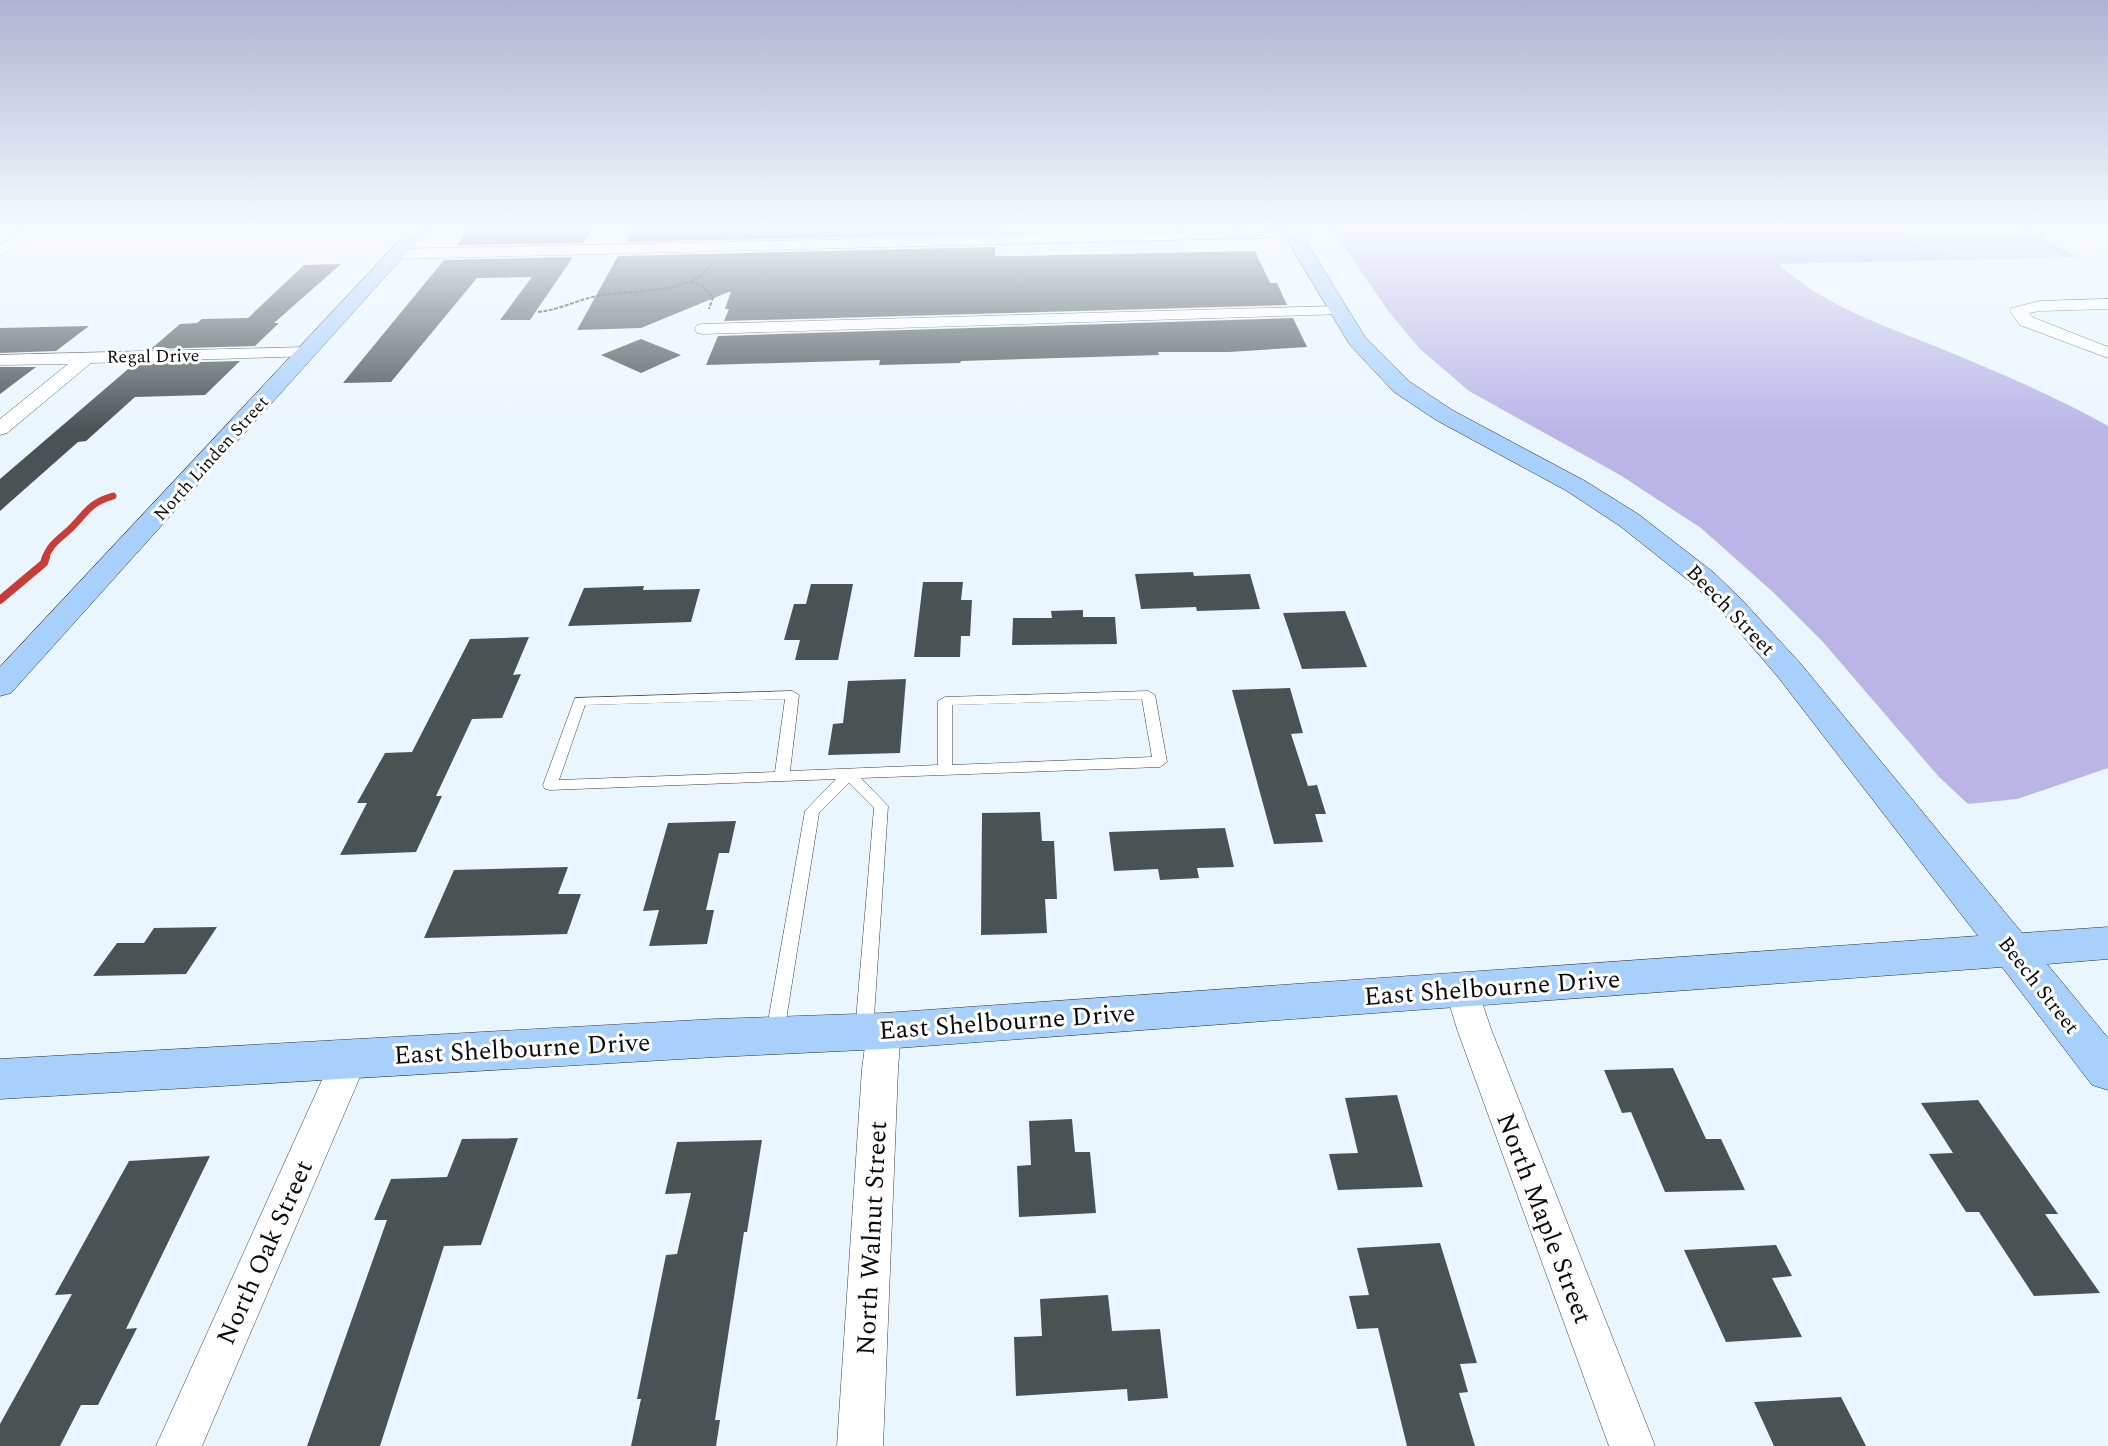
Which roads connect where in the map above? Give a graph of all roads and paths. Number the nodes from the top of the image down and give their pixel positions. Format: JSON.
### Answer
{"nodes":[{"id":1,"x":359,"y":295,"type":"edge"},
{"id":2,"x":604,"y":295,"type":"edge"},
{"id":3,"x":711,"y":295,"type":"edge"},
{"id":4,"x":1328,"y":295,"type":"edge"},
{"id":5,"x":2108,"y":304,"type":"edge"},
{"id":6,"x":1337,"y":311,"type":"junction"},
{"id":7,"x":538,"y":312,"type":"dead end"},
{"id":8,"x":703,"y":329,"type":"joint"},
{"id":9,"x":307,"y":352,"type":"junction"},
{"id":10,"x":2108,"y":353,"type":"edge"},
{"id":11,"x":87,"y":357,"type":"junction"},
{"id":12,"x":0,"y":360,"type":"edge"},
{"id":13,"x":0,"y":429,"type":"edge"},
{"id":14,"x":0,"y":687,"type":"edge"},
{"id":15,"x":945,"y":770,"type":"junction"},
{"id":16,"x":849,"y":775,"type":"junction"},
{"id":17,"x":782,"y":776,"type":"junction"},
{"id":18,"x":2108,"y":943,"type":"edge"},
{"id":19,"x":2013,"y":951,"type":"junction"},
{"id":20,"x":1462,"y":989,"type":"junction"},
{"id":21,"x":874,"y":1031,"type":"junction"},
{"id":22,"x":774,"y":1035,"type":"junction"},
{"id":23,"x":350,"y":1058,"type":"junction"},
{"id":24,"x":2108,"y":1071,"type":"edge"},
{"id":25,"x":0,"y":1078,"type":"edge"},
{"id":26,"x":179,"y":1446,"type":"edge"},
{"id":27,"x":860,"y":1446,"type":"edge"},
{"id":28,"x":1632,"y":1446,"type":"edge"}],
"edges":[{"from":1,"to":9,"type":"street","name":"North Linden Street"},
{"from":2,"to":7,"type":"path"},
{"from":3,"to":8,"type":"path"},
{"from":4,"to":6,"type":"street","name":"Beech Street"},
{"from":5,"to":10,"type":"street"},
{"from":6,"to":8,"type":"street"},
{"from":6,"to":19,"type":"street","name":"Beech Street"},
{"from":9,"to":11,"type":"street","name":"Regal Drive"},
{"from":9,"to":14,"type":"street","name":"North Linden Street"},
{"from":11,"to":12,"type":"street","name":"Regal Drive"},
{"from":11,"to":13,"type":"street"},
{"from":15,"to":15,"type":"lane"},
{"from":15,"to":16,"type":"lane"},
{"from":16,"to":17,"type":"lane"},
{"from":16,"to":21,"type":"lane"},
{"from":16,"to":22,"type":"lane"},
{"from":17,"to":17,"type":"lane"},
{"from":18,"to":19,"type":"street","name":"East Shelbourne Drive"},
{"from":19,"to":20,"type":"street","name":"East Shelbourne Drive"},
{"from":19,"to":24,"type":"street","name":"Beech Street"},
{"from":20,"to":21,"type":"street","name":"East Shelbourne Drive"},
{"from":20,"to":28,"type":"street","name":"North Maple Street"},
{"from":21,"to":22,"type":"street","name":"East Shelbourne Drive"},
{"from":21,"to":27,"type":"street","name":"North Walnut Street"},
{"from":22,"to":23,"type":"street","name":"East Shelbourne Drive"},
{"from":23,"to":25,"type":"street","name":"East Shelbourne Drive"},
{"from":23,"to":26,"type":"street","name":"North Oak Street"}]}
